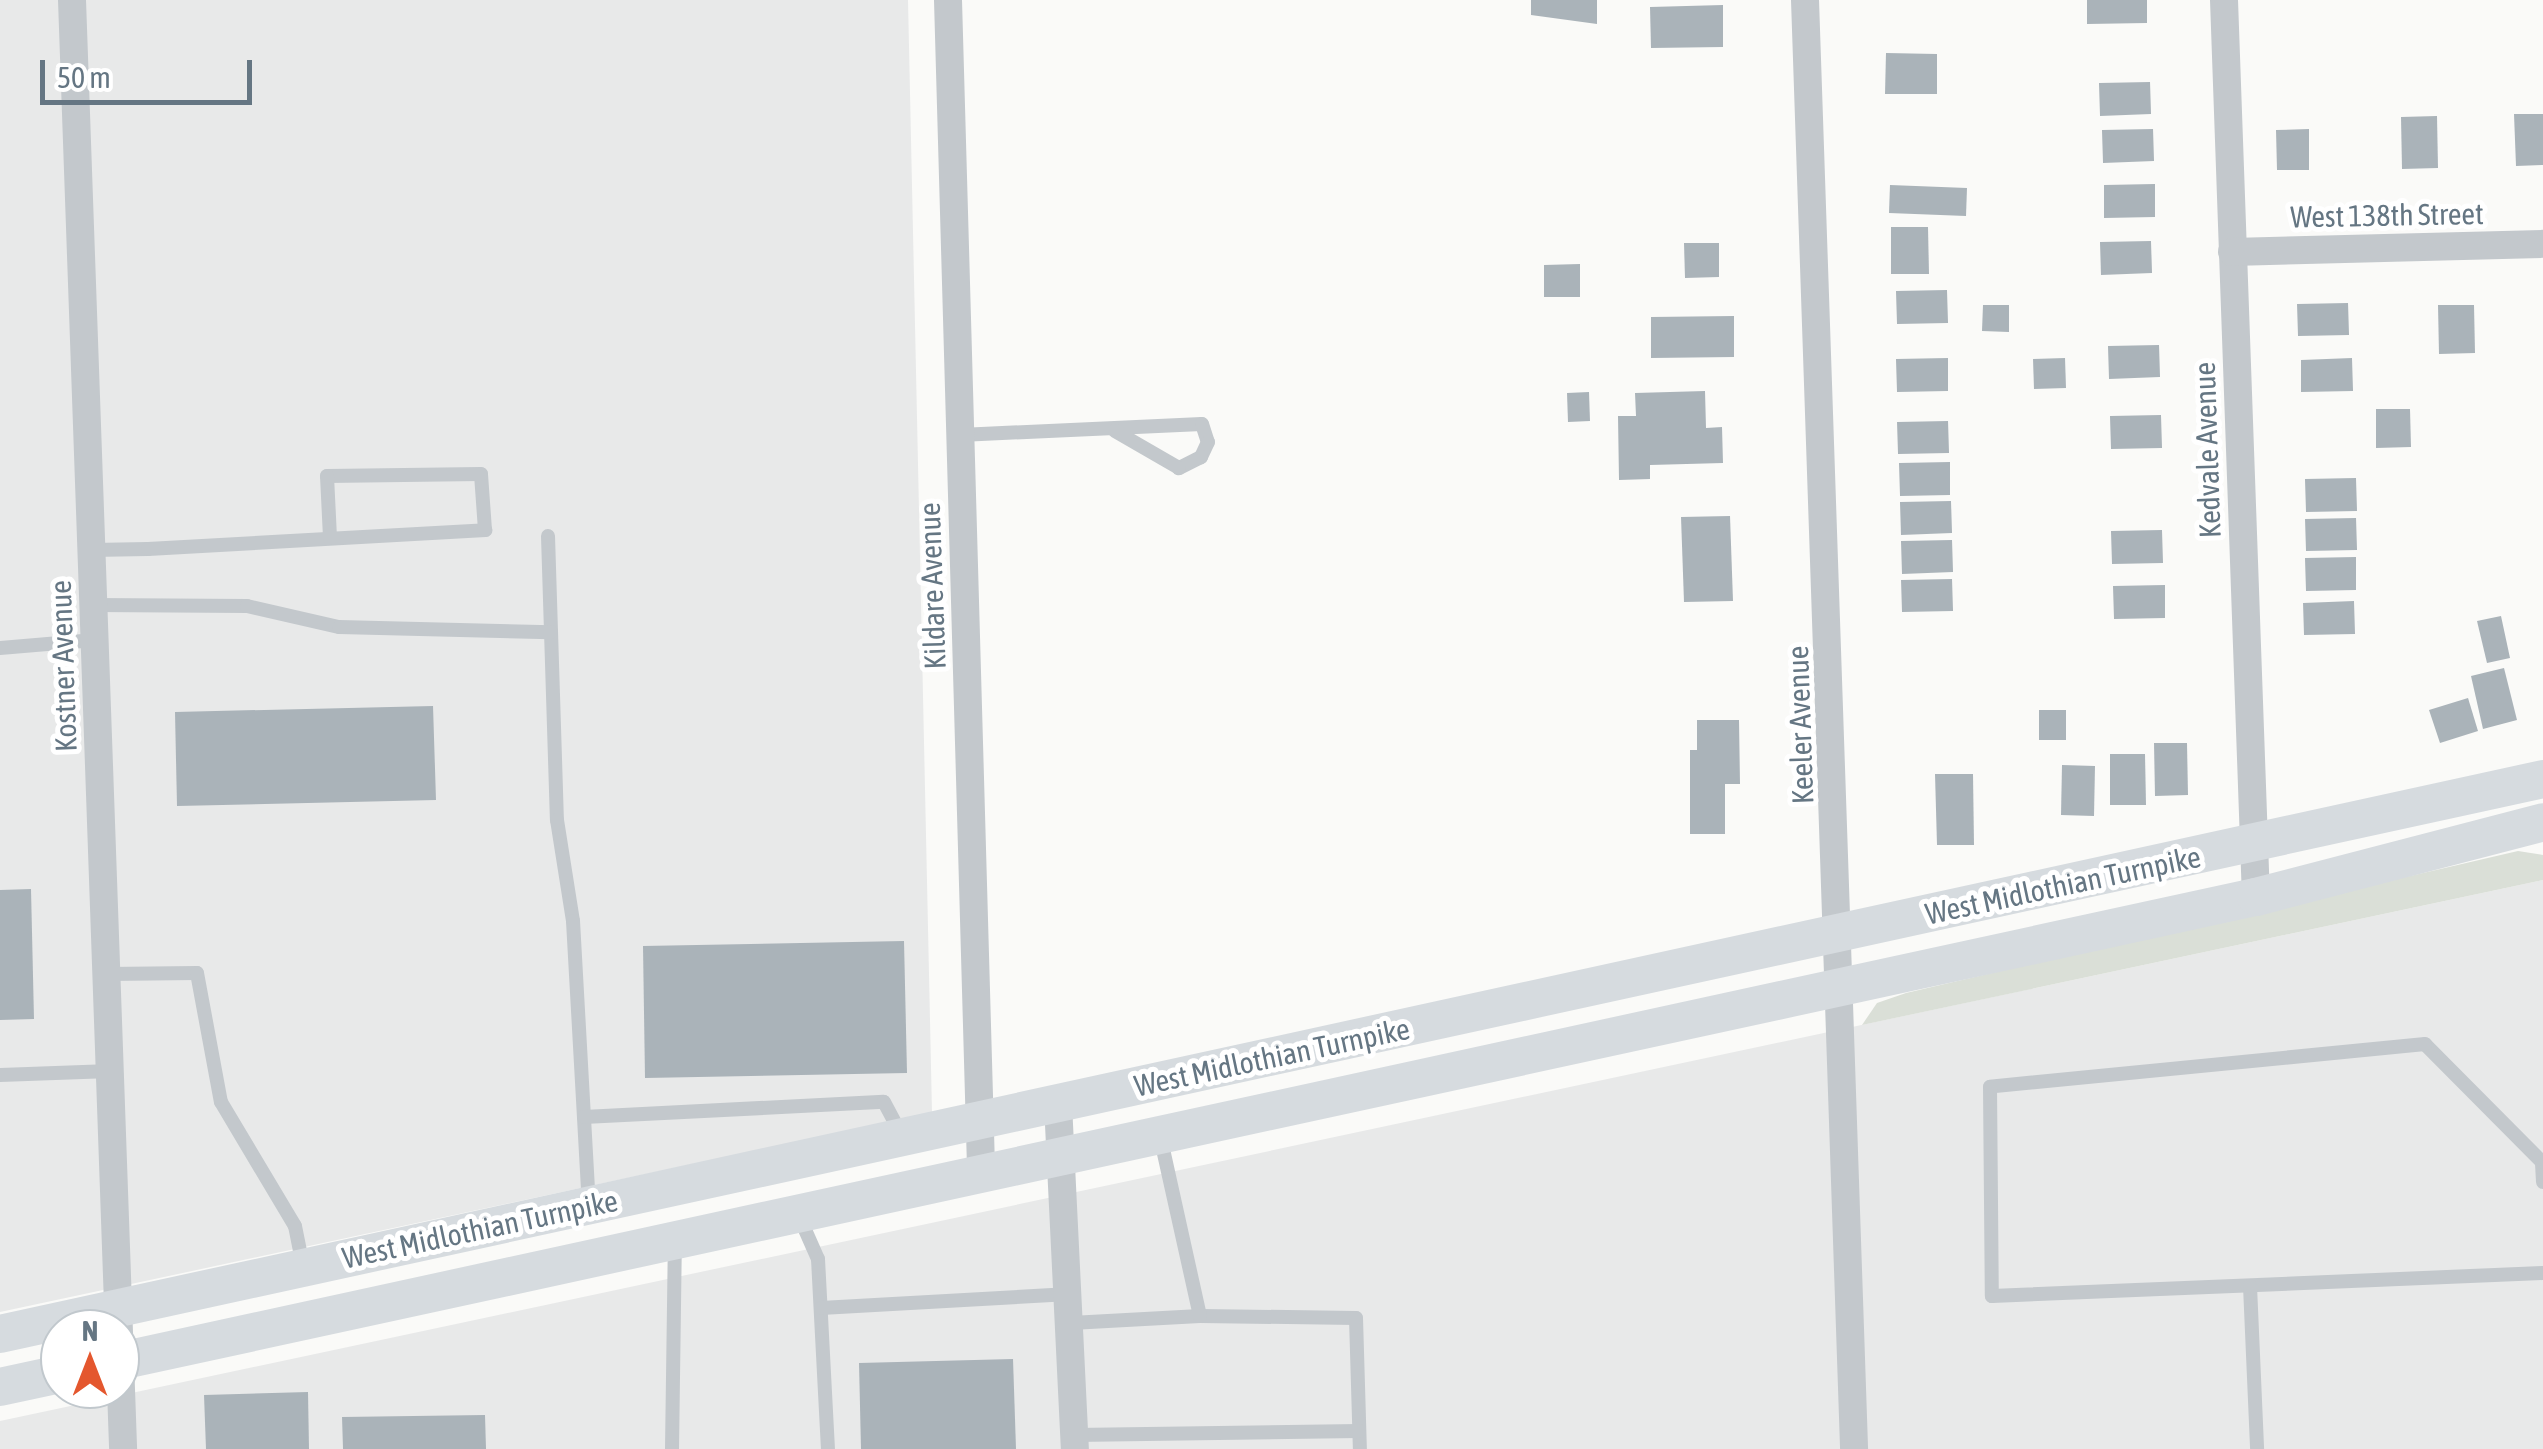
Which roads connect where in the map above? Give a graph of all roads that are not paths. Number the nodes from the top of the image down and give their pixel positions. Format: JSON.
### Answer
{"nodes":[{"id":1,"x":72,"y":0,"type":"edge"},
{"id":2,"x":948,"y":0,"type":"edge"},
{"id":3,"x":1804,"y":0,"type":"edge"},
{"id":4,"x":2224,"y":0,"type":"edge"},
{"id":5,"x":2543,"y":244,"type":"edge"},
{"id":6,"x":2232,"y":252,"type":"junction"},
{"id":7,"x":1116,"y":431,"type":"junction"},
{"id":8,"x":960,"y":434,"type":"junction"},
{"id":9,"x":548,"y":536,"type":"dead end"},
{"id":10,"x":330,"y":538,"type":"junction"},
{"id":11,"x":92,"y":550,"type":"junction"},
{"id":12,"x":94,"y":605,"type":"junction"},
{"id":13,"x":551,"y":632,"type":"junction"},
{"id":14,"x":95,"y":640,"type":"junction"},
{"id":15,"x":0,"y":648,"type":"edge"},
{"id":16,"x":2543,"y":779,"type":"edge"},
{"id":17,"x":2543,"y":822,"type":"edge"},
{"id":18,"x":2253,"y":844,"type":"junction"},
{"id":19,"x":2256,"y":897,"type":"junction"},
{"id":20,"x":1838,"y":934,"type":"junction"},
{"id":21,"x":107,"y":974,"type":"junction"},
{"id":22,"x":1840,"y":984,"type":"junction"},
{"id":23,"x":111,"y":1072,"type":"junction"},
{"id":24,"x":0,"y":1075,"type":"edge"},
{"id":25,"x":1058,"y":1104,"type":"junction"},
{"id":26,"x":584,"y":1117,"type":"junction"},
{"id":27,"x":980,"y":1120,"type":"junction"},
{"id":28,"x":1160,"y":1132,"type":"junction"},
{"id":29,"x":902,"y":1137,"type":"junction"},
{"id":30,"x":1061,"y":1154,"type":"junction"},
{"id":31,"x":981,"y":1170,"type":"junction"},
{"id":32,"x":2543,"y":1182,"type":"edge"},
{"id":33,"x":589,"y":1205,"type":"junction"},
{"id":34,"x":796,"y":1211,"type":"junction"},
{"id":35,"x":675,"y":1238,"type":"junction"},
{"id":36,"x":303,"y":1267,"type":"junction"},
{"id":37,"x":2543,"y":1274,"type":"edge"},
{"id":38,"x":2250,"y":1286,"type":"junction"},
{"id":39,"x":1070,"y":1294,"type":"junction"},
{"id":40,"x":120,"y":1307,"type":"junction"},
{"id":41,"x":821,"y":1308,"type":"junction"},
{"id":42,"x":1200,"y":1316,"type":"junction"},
{"id":43,"x":1071,"y":1323,"type":"junction"},
{"id":44,"x":0,"y":1334,"type":"edge"},
{"id":45,"x":140,"y":1357,"type":"edge"},
{"id":46,"x":40,"y":1378,"type":"edge"},
{"id":47,"x":0,"y":1387,"type":"edge"},
{"id":48,"x":122,"y":1409,"type":"edge"},
{"id":49,"x":1360,"y":1431,"type":"junction"},
{"id":50,"x":1075,"y":1442,"type":"edge"},
{"id":51,"x":123,"y":1449,"type":"edge"},
{"id":52,"x":672,"y":1449,"type":"edge"},
{"id":53,"x":828,"y":1449,"type":"edge"},
{"id":54,"x":1360,"y":1449,"type":"edge"},
{"id":55,"x":1854,"y":1449,"type":"edge"},
{"id":56,"x":2258,"y":1449,"type":"edge"}],
"edges":[{"from":1,"to":11,"type":"street","name":"Kostner Avenue"},
{"from":2,"to":8,"type":"street","name":"Kildare Avenue"},
{"from":3,"to":20,"type":"street","name":"Keeler Avenue"},
{"from":4,"to":6,"type":"street","name":"Kedvale Avenue"},
{"from":5,"to":6,"type":"street","name":"West 138th Street"},
{"from":6,"to":18,"type":"street","name":"Kedvale Avenue"},
{"from":7,"to":7,"type":"lane"},
{"from":7,"to":8,"type":"lane"},
{"from":8,"to":27,"type":"street","name":"Kildare Avenue"},
{"from":9,"to":13,"type":"lane"},
{"from":10,"to":10,"type":"lane"},
{"from":10,"to":11,"type":"lane"},
{"from":11,"to":12,"type":"street","name":"Kostner Avenue"},
{"from":12,"to":13,"type":"lane"},
{"from":12,"to":14,"type":"street","name":"Kostner Avenue"},
{"from":13,"to":26,"type":"lane"},
{"from":14,"to":15,"type":"lane"},
{"from":14,"to":21,"type":"street","name":"Kostner Avenue"},
{"from":16,"to":18,"type":"main road","name":"West Midlothian Turnpike"},
{"from":17,"to":19,"type":"main road","name":"West Midlothian Turnpike"},
{"from":18,"to":19,"type":"street","name":"Kedvale Avenue"},
{"from":18,"to":20,"type":"main road","name":"West Midlothian Turnpike"},
{"from":19,"to":22,"type":"main road","name":"West Midlothian Turnpike"},
{"from":20,"to":22,"type":"street","name":"Keeler Avenue"},
{"from":20,"to":25,"type":"main road","name":"West Midlothian Turnpike"},
{"from":21,"to":23,"type":"street","name":"Kostner Avenue"},
{"from":21,"to":36,"type":"lane"},
{"from":22,"to":28,"type":"main road","name":"West Midlothian Turnpike"},
{"from":22,"to":55,"type":"street","name":"Keeler Avenue"},
{"from":23,"to":24,"type":"lane"},
{"from":23,"to":40,"type":"street","name":"Kostner Avenue"},
{"from":25,"to":27,"type":"main road","name":"West Midlothian Turnpike"},
{"from":25,"to":30,"type":"street"},
{"from":26,"to":29,"type":"lane"},
{"from":26,"to":33,"type":"lane"},
{"from":27,"to":29,"type":"main road","name":"West Midlothian Turnpike"},
{"from":27,"to":31,"type":"street","name":"Kildare Avenue"},
{"from":28,"to":30,"type":"main road","name":"West Midlothian Turnpike"},
{"from":28,"to":42,"type":"lane"},
{"from":29,"to":33,"type":"main road","name":"West Midlothian Turnpike"},
{"from":30,"to":31,"type":"main road","name":"West Midlothian Turnpike"},
{"from":30,"to":39,"type":"street"},
{"from":31,"to":34,"type":"main road","name":"West Midlothian Turnpike"},
{"from":32,"to":38,"type":"lane"},
{"from":33,"to":36,"type":"main road","name":"West Midlothian Turnpike"},
{"from":34,"to":35,"type":"main road","name":"West Midlothian Turnpike"},
{"from":34,"to":41,"type":"lane"},
{"from":35,"to":45,"type":"main road","name":"West Midlothian Turnpike"},
{"from":35,"to":52,"type":"lane"},
{"from":36,"to":40,"type":"main road","name":"West Midlothian Turnpike"},
{"from":37,"to":38,"type":"lane"},
{"from":38,"to":56,"type":"lane"},
{"from":39,"to":41,"type":"lane"},
{"from":39,"to":43,"type":"street"},
{"from":40,"to":44,"type":"main road","name":"West Midlothian Turnpike"},
{"from":41,"to":53,"type":"lane"},
{"from":42,"to":43,"type":"lane"},
{"from":42,"to":49,"type":"lane"},
{"from":43,"to":50,"type":"street"},
{"from":46,"to":47,"type":"main road"},
{"from":48,"to":51,"type":"street","name":"Kostner Avenue"},
{"from":49,"to":50,"type":"lane"},
{"from":49,"to":54,"type":"lane"}]}
